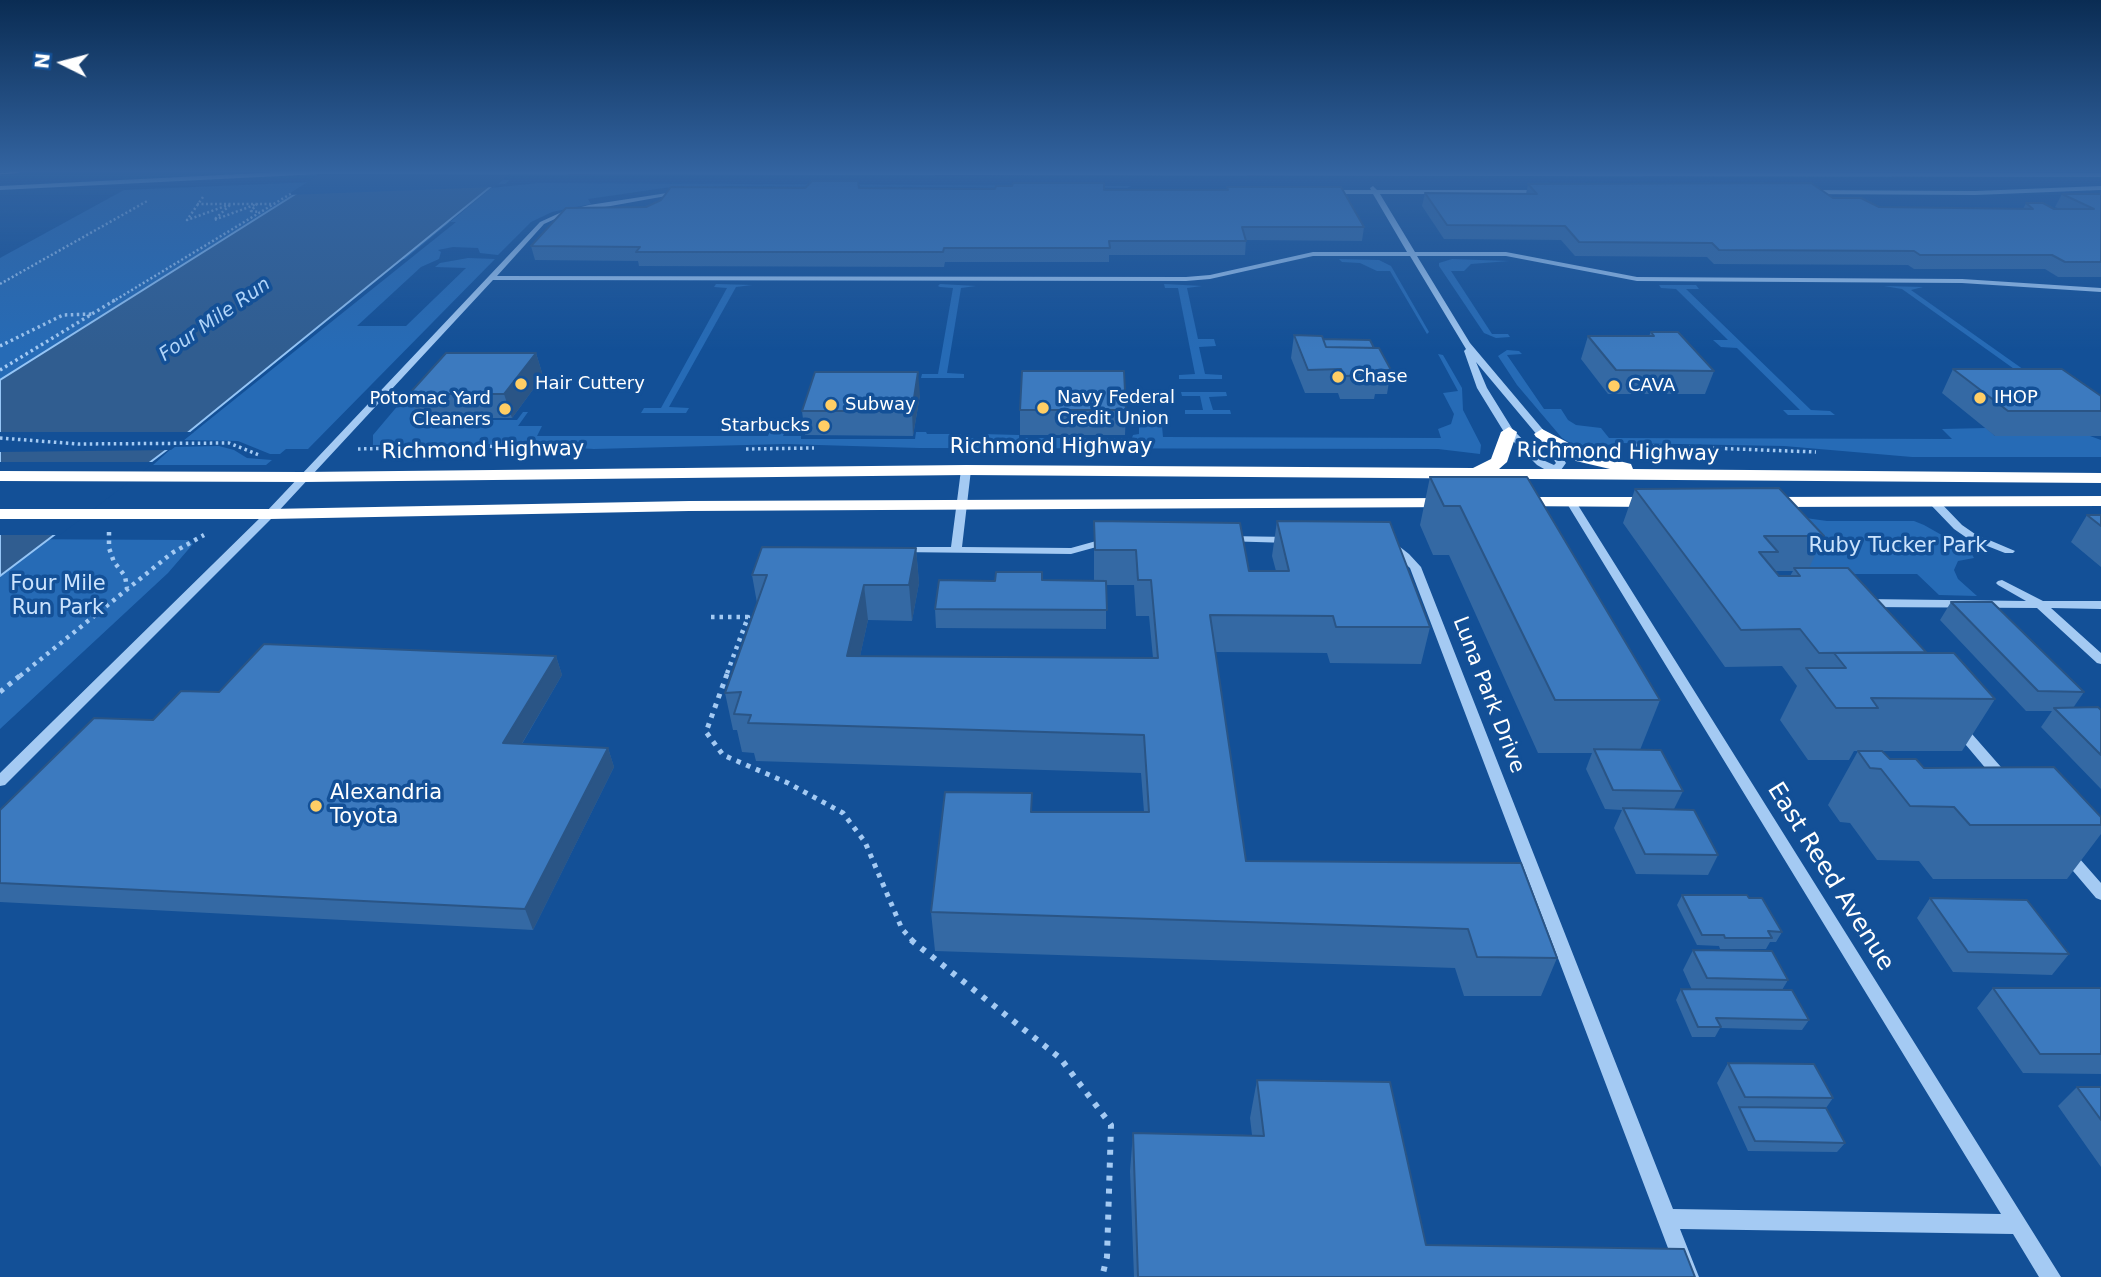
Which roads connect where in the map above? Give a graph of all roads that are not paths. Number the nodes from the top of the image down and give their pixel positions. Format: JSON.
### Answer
{"nodes":[{"id":1,"x":535,"y":231,"type":"edge"},
{"id":2,"x":1397,"y":231,"type":"edge"},
{"id":3,"x":1410,"y":253,"type":"junction"},
{"id":4,"x":492,"y":278,"type":"junction"},
{"id":5,"x":2101,"y":290,"type":"edge"},
{"id":6,"x":1466,"y":344,"type":"junction"},
{"id":7,"x":1508,"y":432,"type":"junction"},
{"id":8,"x":1542,"y":435,"type":"junction"},
{"id":9,"x":966,"y":470,"type":"junction"},
{"id":10,"x":1558,"y":473,"type":"junction"},
{"id":11,"x":1475,"y":475,"type":"junction"},
{"id":12,"x":1500,"y":475,"type":"junction"},
{"id":13,"x":0,"y":477,"type":"edge"},
{"id":14,"x":304,"y":477,"type":"junction"},
{"id":15,"x":1657,"y":477,"type":"junction"},
{"id":16,"x":2101,"y":478,"type":"edge"},
{"id":17,"x":1536,"y":485,"type":"junction"},
{"id":18,"x":1576,"y":496,"type":"junction"},
{"id":19,"x":1933,"y":501,"type":"junction"},
{"id":20,"x":2101,"y":501,"type":"edge"},
{"id":21,"x":1473,"y":502,"type":"edge"},
{"id":22,"x":1671,"y":502,"type":"edge"},
{"id":23,"x":1753,"y":502,"type":"edge"},
{"id":24,"x":962,"y":505,"type":"junction"},
{"id":25,"x":0,"y":514,"type":"edge"},
{"id":26,"x":270,"y":514,"type":"junction"},
{"id":27,"x":1114,"y":539,"type":"edge"},
{"id":28,"x":1218,"y":539,"type":"edge"},
{"id":29,"x":1301,"y":540,"type":"edge"},
{"id":30,"x":1381,"y":541,"type":"edge"},
{"id":31,"x":891,"y":550,"type":"edge"},
{"id":32,"x":957,"y":550,"type":"junction"},
{"id":33,"x":2010,"y":551,"type":"dead end"},
{"id":34,"x":2002,"y":583,"type":"dead end"},
{"id":35,"x":2040,"y":604,"type":"junction"},
{"id":36,"x":2101,"y":605,"type":"edge"},
{"id":37,"x":1861,"y":614,"type":"edge"},
{"id":38,"x":2101,"y":660,"type":"edge"},
{"id":39,"x":1950,"y":717,"type":"edge"},
{"id":40,"x":0,"y":781,"type":"edge"},
{"id":41,"x":2012,"y":790,"type":"edge"},
{"id":42,"x":2056,"y":842,"type":"edge"},
{"id":43,"x":2101,"y":894,"type":"edge"},
{"id":44,"x":1666,"y":1219,"type":"junction"},
{"id":45,"x":2018,"y":1224,"type":"junction"},
{"id":46,"x":1689,"y":1277,"type":"edge"},
{"id":47,"x":2051,"y":1277,"type":"edge"}],
"edges":[{"from":1,"to":4,"type":"street"},
{"from":2,"to":3,"type":"street"},
{"from":3,"to":4,"type":"street"},
{"from":3,"to":5,"type":"street"},
{"from":3,"to":6,"type":"street"},
{"from":4,"to":14,"type":"street"},
{"from":6,"to":7,"type":"street"},
{"from":6,"to":8,"type":"street"},
{"from":7,"to":10,"type":"street"},
{"from":7,"to":11,"type":"highway"},
{"from":8,"to":10,"type":"street"},
{"from":8,"to":15,"type":"highway"},
{"from":9,"to":11,"type":"highway","name":"Richmond Highway"},
{"from":9,"to":14,"type":"highway","name":"Richmond Highway"},
{"from":9,"to":24,"type":"street"},
{"from":10,"to":12,"type":"highway","name":"Richmond Highway"},
{"from":10,"to":15,"type":"highway","name":"Richmond Highway"},
{"from":10,"to":17,"type":"highway"},
{"from":10,"to":18,"type":"highway"},
{"from":11,"to":12,"type":"highway","name":"Richmond Highway"},
{"from":12,"to":17,"type":"highway"},
{"from":13,"to":14,"type":"highway","name":"Richmond Highway"},
{"from":14,"to":26,"type":"street"},
{"from":15,"to":16,"type":"highway","name":"Richmond Highway"},
{"from":15,"to":18,"type":"highway"},
{"from":17,"to":18,"type":"highway"},
{"from":17,"to":18,"type":"highway"},
{"from":18,"to":22,"type":"highway"},
{"from":18,"to":45,"type":"street","name":"East Reed Avenue"},
{"from":19,"to":20,"type":"highway"},
{"from":19,"to":23,"type":"highway"},
{"from":19,"to":33,"type":"street"},
{"from":21,"to":24,"type":"highway"},
{"from":24,"to":26,"type":"highway"},
{"from":24,"to":32,"type":"street"},
{"from":25,"to":26,"type":"highway"},
{"from":26,"to":40,"type":"street"},
{"from":27,"to":32,"type":"street"},
{"from":28,"to":29,"type":"street"},
{"from":30,"to":44,"type":"street","name":"Luna Park Drive"},
{"from":31,"to":32,"type":"street"},
{"from":34,"to":35,"type":"street"},
{"from":35,"to":36,"type":"street"},
{"from":35,"to":37,"type":"street"},
{"from":35,"to":38,"type":"street"},
{"from":39,"to":41,"type":"street"},
{"from":42,"to":43,"type":"street"},
{"from":44,"to":45,"type":"street"},
{"from":44,"to":46,"type":"street","name":"Luna Park Drive"},
{"from":45,"to":47,"type":"street","name":"East Reed Avenue"}]}
